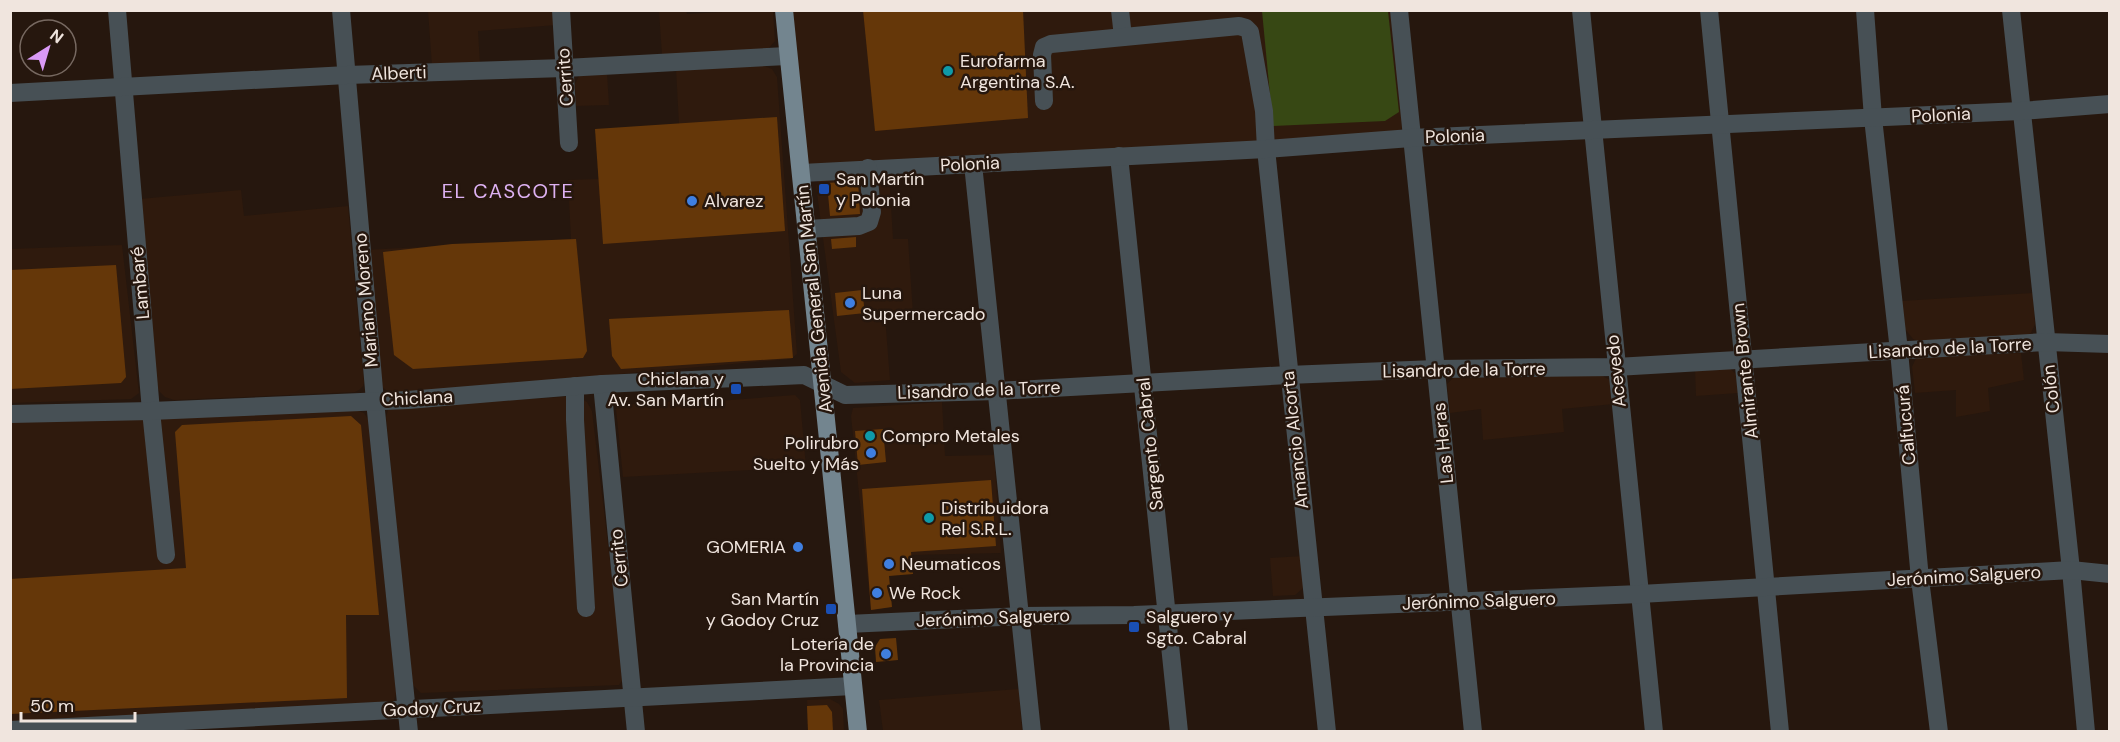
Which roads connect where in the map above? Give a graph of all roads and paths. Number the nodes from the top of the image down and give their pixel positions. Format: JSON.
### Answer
{"nodes":[{"id":1,"x":117,"y":10,"type":"edge"},
{"id":2,"x":341,"y":10,"type":"edge"},
{"id":3,"x":561,"y":10,"type":"edge"},
{"id":4,"x":783,"y":10,"type":"edge"},
{"id":5,"x":1120,"y":10,"type":"edge"},
{"id":6,"x":1399,"y":10,"type":"edge"},
{"id":7,"x":1581,"y":10,"type":"edge"},
{"id":8,"x":1709,"y":10,"type":"edge"},
{"id":9,"x":1865,"y":10,"type":"edge"},
{"id":10,"x":2011,"y":10,"type":"edge"},
{"id":11,"x":1123,"y":38,"type":"junction"},
{"id":12,"x":787,"y":56,"type":"junction"},
{"id":13,"x":565,"y":68,"type":"junction"},
{"id":14,"x":347,"y":75,"type":"junction"},
{"id":15,"x":124,"y":88,"type":"junction"},
{"id":16,"x":10,"y":93,"type":"edge"},
{"id":17,"x":1044,"y":101,"type":"dead end"},
{"id":18,"x":2109,"y":104,"type":"edge"},
{"id":19,"x":2021,"y":111,"type":"junction"},
{"id":20,"x":1873,"y":118,"type":"junction"},
{"id":21,"x":1721,"y":126,"type":"junction"},
{"id":22,"x":1592,"y":131,"type":"junction"},
{"id":23,"x":1411,"y":138,"type":"junction"},
{"id":24,"x":569,"y":143,"type":"dead end"},
{"id":25,"x":1266,"y":149,"type":"junction"},
{"id":26,"x":1119,"y":156,"type":"junction"},
{"id":27,"x":973,"y":164,"type":"junction"},
{"id":28,"x":868,"y":168,"type":"junction"},
{"id":29,"x":802,"y":173,"type":"junction"},
{"id":30,"x":807,"y":229,"type":"junction"},
{"id":31,"x":2046,"y":342,"type":"junction"},
{"id":32,"x":2109,"y":344,"type":"edge"},
{"id":33,"x":1899,"y":351,"type":"junction"},
{"id":34,"x":1744,"y":360,"type":"junction"},
{"id":35,"x":1616,"y":367,"type":"junction"},
{"id":36,"x":1436,"y":369,"type":"junction"},
{"id":37,"x":1288,"y":375,"type":"junction"},
{"id":38,"x":1143,"y":382,"type":"junction"},
{"id":39,"x":822,"y":383,"type":"junction"},
{"id":40,"x":602,"y":384,"type":"junction"},
{"id":41,"x":575,"y":387,"type":"junction"},
{"id":42,"x":997,"y":391,"type":"junction"},
{"id":43,"x":375,"y":401,"type":"junction"},
{"id":44,"x":151,"y":411,"type":"junction"},
{"id":45,"x":10,"y":414,"type":"edge"},
{"id":46,"x":166,"y":555,"type":"dead end"},
{"id":47,"x":2071,"y":570,"type":"junction"},
{"id":48,"x":2109,"y":574,"type":"edge"},
{"id":49,"x":1920,"y":579,"type":"junction"},
{"id":50,"x":1767,"y":588,"type":"junction"},
{"id":51,"x":1640,"y":594,"type":"junction"},
{"id":52,"x":1460,"y":602,"type":"junction"},
{"id":53,"x":586,"y":608,"type":"dead end"},
{"id":54,"x":1313,"y":608,"type":"junction"},
{"id":55,"x":1168,"y":614,"type":"junction"},
{"id":56,"x":1021,"y":616,"type":"junction"},
{"id":57,"x":847,"y":624,"type":"junction"},
{"id":58,"x":853,"y":686,"type":"junction"},
{"id":59,"x":633,"y":698,"type":"junction"},
{"id":60,"x":407,"y":710,"type":"junction"},
{"id":61,"x":187,"y":726,"type":"edge"},
{"id":62,"x":10,"y":730,"type":"edge"},
{"id":63,"x":409,"y":732,"type":"edge"},
{"id":64,"x":636,"y":732,"type":"edge"},
{"id":65,"x":858,"y":732,"type":"edge"},
{"id":66,"x":1032,"y":732,"type":"edge"},
{"id":67,"x":1179,"y":732,"type":"edge"},
{"id":68,"x":1327,"y":732,"type":"edge"},
{"id":69,"x":1473,"y":732,"type":"edge"},
{"id":70,"x":1654,"y":732,"type":"edge"},
{"id":71,"x":1780,"y":732,"type":"edge"},
{"id":72,"x":1939,"y":732,"type":"edge"},
{"id":73,"x":2086,"y":732,"type":"edge"}],
"edges":[{"from":1,"to":15,"type":"street","name":"Lambaré"},
{"from":2,"to":14,"type":"street","name":"Mariano Moreno"},
{"from":3,"to":13,"type":"street","name":"Cerrito"},
{"from":4,"to":12,"type":"main road","name":"Avenida General San Martín"},
{"from":5,"to":11,"type":"street"},
{"from":6,"to":23,"type":"street","name":"Las Heras"},
{"from":7,"to":22,"type":"street","name":"Acevedo"},
{"from":8,"to":21,"type":"street","name":"Almirante Brown"},
{"from":9,"to":20,"type":"street","name":"Calfucurá"},
{"from":10,"to":19,"type":"street","name":"Colón"},
{"from":11,"to":17,"type":"street"},
{"from":11,"to":25,"type":"street","name":"Amancio Alcorta"},
{"from":12,"to":13,"type":"street","name":"Alberti"},
{"from":12,"to":29,"type":"main road","name":"Avenida General San Martín"},
{"from":13,"to":14,"type":"street","name":"Alberti"},
{"from":13,"to":24,"type":"street","name":"Cerrito"},
{"from":14,"to":15,"type":"street","name":"Alberti"},
{"from":14,"to":43,"type":"street","name":"Mariano Moreno"},
{"from":15,"to":16,"type":"street","name":"Alberti"},
{"from":15,"to":44,"type":"street","name":"Lambaré"},
{"from":18,"to":19,"type":"street","name":"Polonia"},
{"from":19,"to":20,"type":"street","name":"Polonia"},
{"from":19,"to":31,"type":"street","name":"Colón"},
{"from":20,"to":21,"type":"street","name":"Polonia"},
{"from":20,"to":33,"type":"street","name":"Calfucurá"},
{"from":21,"to":22,"type":"street","name":"Polonia"},
{"from":21,"to":34,"type":"street","name":"Almirante Brown"},
{"from":22,"to":23,"type":"street","name":"Polonia"},
{"from":22,"to":35,"type":"street","name":"Acevedo"},
{"from":23,"to":25,"type":"street","name":"Polonia"},
{"from":23,"to":36,"type":"street","name":"Las Heras"},
{"from":25,"to":26,"type":"street","name":"Polonia"},
{"from":25,"to":37,"type":"street","name":"Amancio Alcorta"},
{"from":26,"to":27,"type":"street","name":"Polonia"},
{"from":26,"to":38,"type":"street","name":"Sargento Cabral"},
{"from":27,"to":28,"type":"street","name":"Polonia"},
{"from":27,"to":42,"type":"street"},
{"from":28,"to":29,"type":"street","name":"Polonia"},
{"from":28,"to":30,"type":"street"},
{"from":29,"to":30,"type":"main road","name":"Avenida General San Martín"},
{"from":30,"to":39,"type":"main road","name":"Avenida General San Martín"},
{"from":31,"to":32,"type":"street","name":"Lisandro de la Torre"},
{"from":31,"to":33,"type":"street","name":"Lisandro de la Torre"},
{"from":31,"to":47,"type":"street","name":"Colón"},
{"from":33,"to":34,"type":"street","name":"Lisandro de la Torre"},
{"from":33,"to":49,"type":"street","name":"Calfucurá"},
{"from":34,"to":35,"type":"street","name":"Lisandro de la Torre"},
{"from":34,"to":50,"type":"street","name":"Almirante Brown"},
{"from":35,"to":36,"type":"street","name":"Lisandro de la Torre"},
{"from":35,"to":51,"type":"street","name":"Acevedo"},
{"from":36,"to":37,"type":"street","name":"Lisandro de la Torre"},
{"from":36,"to":52,"type":"street","name":"Las Heras"},
{"from":37,"to":38,"type":"street","name":"Lisandro de la Torre"},
{"from":37,"to":54,"type":"street","name":"Amancio Alcorta"},
{"from":38,"to":42,"type":"street","name":"Lisandro de la Torre"},
{"from":38,"to":55,"type":"street","name":"Sargento Cabral"},
{"from":39,"to":40,"type":"street","name":"Chiclana"},
{"from":39,"to":42,"type":"street","name":"Lisandro de la Torre"},
{"from":39,"to":57,"type":"main road","name":"Avenida General San Martín"},
{"from":40,"to":41,"type":"street","name":"Chiclana"},
{"from":40,"to":59,"type":"street","name":"Cerrito"},
{"from":41,"to":43,"type":"street","name":"Chiclana"},
{"from":41,"to":53,"type":"street"},
{"from":42,"to":56,"type":"street"},
{"from":43,"to":44,"type":"street","name":"Chiclana"},
{"from":43,"to":60,"type":"street","name":"Mariano Moreno"},
{"from":44,"to":45,"type":"street","name":"Chiclana"},
{"from":44,"to":46,"type":"street","name":"Lambaré"},
{"from":47,"to":48,"type":"street","name":"Jerónimo Salguero"},
{"from":47,"to":49,"type":"street","name":"Jerónimo Salguero"},
{"from":47,"to":73,"type":"street","name":"Colón"},
{"from":49,"to":50,"type":"street","name":"Jerónimo Salguero"},
{"from":49,"to":72,"type":"street","name":"Calfucurá"},
{"from":50,"to":51,"type":"street","name":"Jerónimo Salguero"},
{"from":50,"to":71,"type":"street","name":"Almirante Brown"},
{"from":51,"to":52,"type":"street","name":"Jerónimo Salguero"},
{"from":51,"to":70,"type":"street","name":"Acevedo"},
{"from":52,"to":54,"type":"street","name":"Jerónimo Salguero"},
{"from":52,"to":69,"type":"street","name":"Las Heras"},
{"from":54,"to":55,"type":"street","name":"Jerónimo Salguero"},
{"from":54,"to":68,"type":"street","name":"Amancio Alcorta"},
{"from":55,"to":56,"type":"street","name":"Jerónimo Salguero"},
{"from":55,"to":67,"type":"street","name":"Sargento Cabral"},
{"from":56,"to":57,"type":"street","name":"Jerónimo Salguero"},
{"from":56,"to":66,"type":"street"},
{"from":57,"to":58,"type":"main road","name":"Avenida General San Martín"},
{"from":58,"to":59,"type":"street","name":"Godoy Cruz"},
{"from":58,"to":65,"type":"main road","name":"Avenida General San Martín"},
{"from":59,"to":60,"type":"street","name":"Godoy Cruz"},
{"from":59,"to":64,"type":"street","name":"Cerrito"},
{"from":60,"to":61,"type":"street","name":"Godoy Cruz"},
{"from":60,"to":63,"type":"street","name":"Mariano Moreno"},
{"from":61,"to":62,"type":"street","name":"Godoy Cruz"}]}
